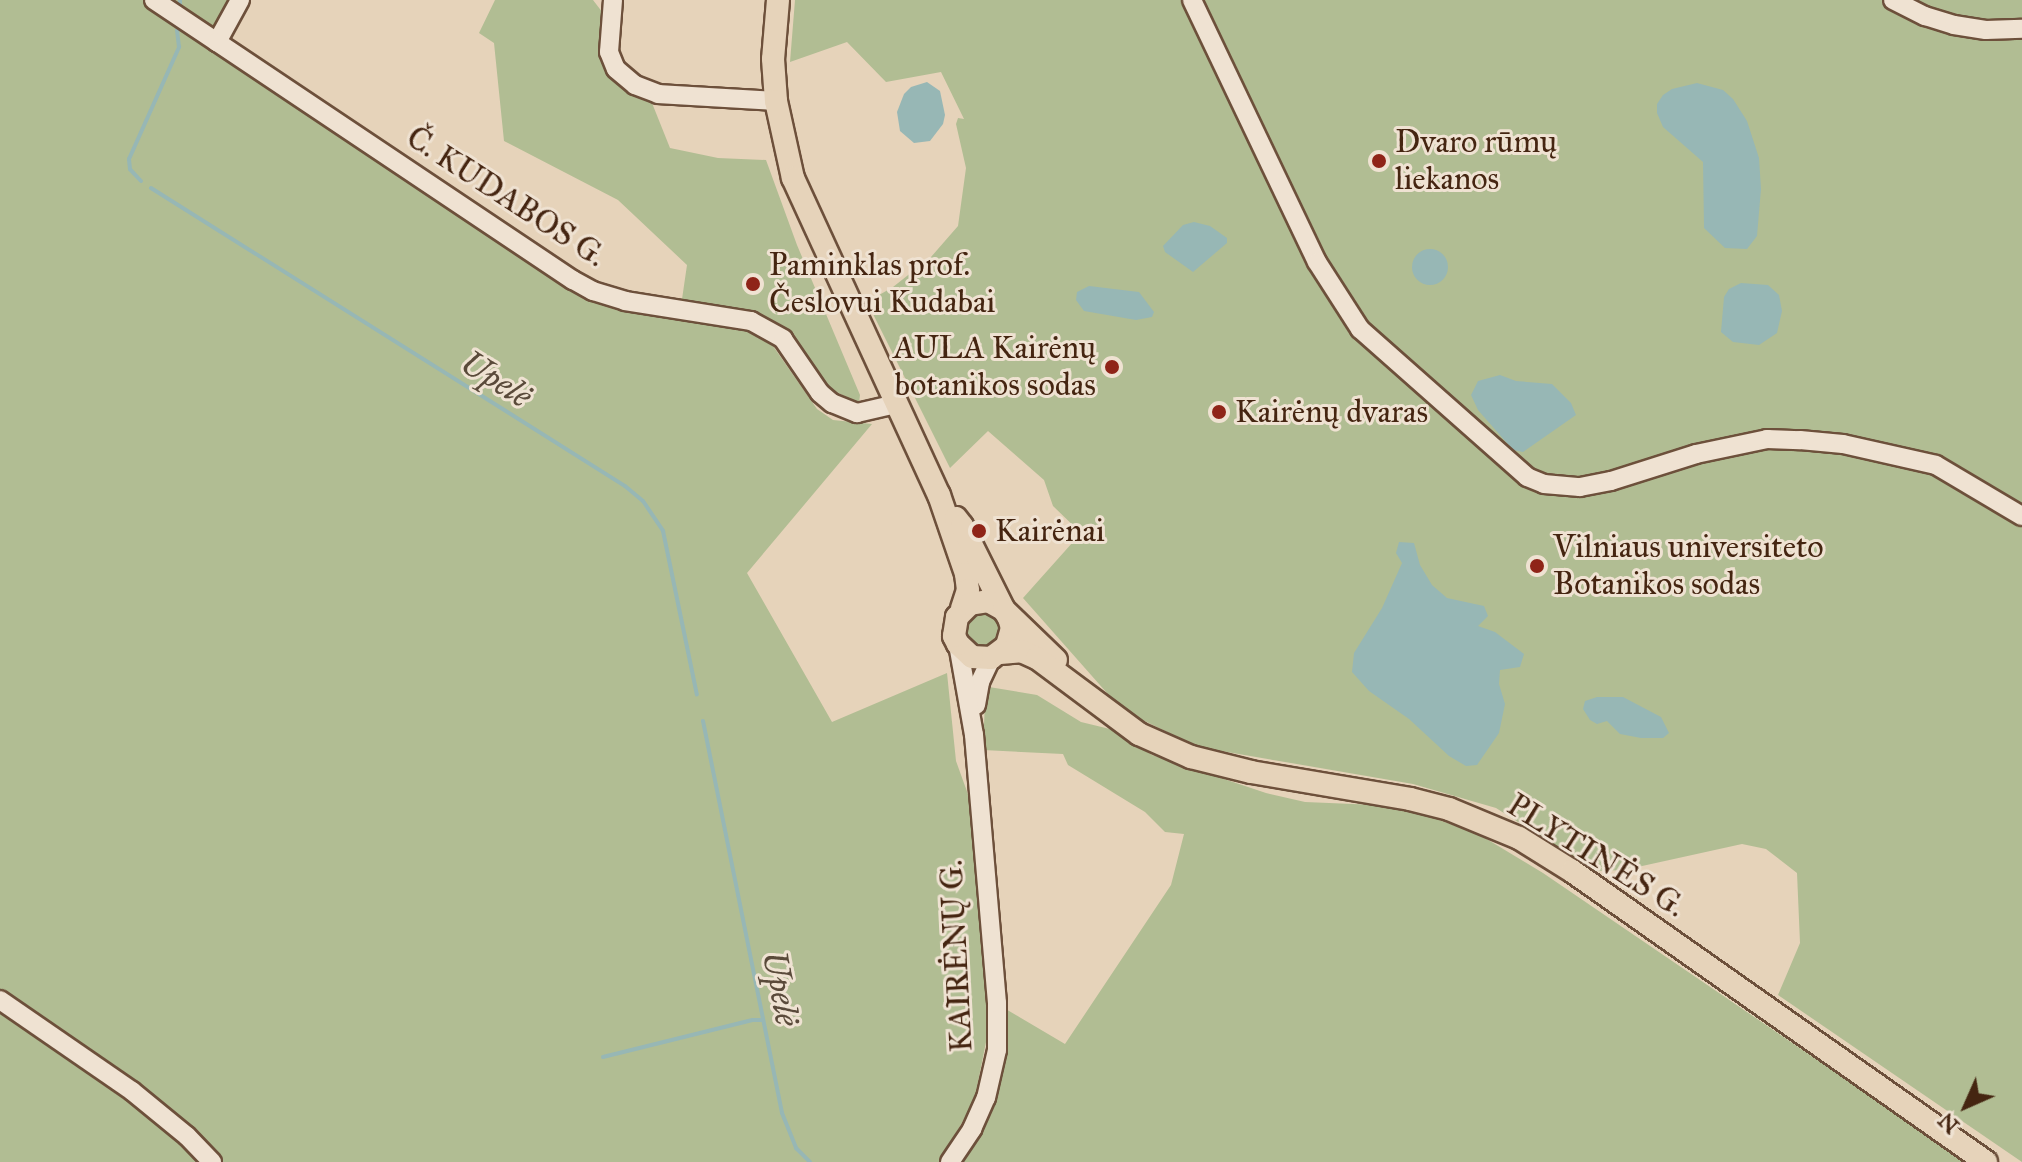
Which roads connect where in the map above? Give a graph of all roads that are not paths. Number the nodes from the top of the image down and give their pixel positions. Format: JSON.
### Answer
{"nodes":[{"id":1,"x":154,"y":0,"type":"edge"},
{"id":2,"x":240,"y":0,"type":"edge"},
{"id":3,"x":613,"y":0,"type":"edge"},
{"id":4,"x":778,"y":0,"type":"edge"},
{"id":5,"x":1192,"y":0,"type":"edge"},
{"id":6,"x":1893,"y":0,"type":"edge"},
{"id":7,"x":2022,"y":29,"type":"edge"},
{"id":8,"x":217,"y":42,"type":"junction"},
{"id":9,"x":776,"y":101,"type":"junction"},
{"id":10,"x":896,"y":404,"type":"junction"},
{"id":11,"x":939,"y":495,"type":"junction"},
{"id":12,"x":2022,"y":516,"type":"edge"},
{"id":13,"x":962,"y":609,"type":"junction"},
{"id":14,"x":1004,"y":610,"type":"junction"},
{"id":15,"x":958,"y":644,"type":"junction"},
{"id":16,"x":996,"y":655,"type":"junction"},
{"id":17,"x":1083,"y":691,"type":"junction"},
{"id":18,"x":974,"y":735,"type":"junction"},
{"id":19,"x":0,"y":1000,"type":"edge"},
{"id":20,"x":212,"y":1162,"type":"edge"},
{"id":21,"x":950,"y":1162,"type":"edge"},
{"id":22,"x":1986,"y":1162,"type":"edge"}],
"edges":[{"from":1,"to":8,"type":"street","name":"Č. KUDABOS G."},
{"from":2,"to":8,"type":"street"},
{"from":3,"to":9,"type":"street"},
{"from":4,"to":9,"type":"main road"},
{"from":5,"to":12,"type":"street"},
{"from":6,"to":7,"type":"street"},
{"from":8,"to":10,"type":"street","name":"Č. KUDABOS G."},
{"from":9,"to":10,"type":"main road"},
{"from":10,"to":11,"type":"main road"},
{"from":11,"to":13,"type":"main road"},
{"from":11,"to":14,"type":"main road"},
{"from":13,"to":14,"type":"main road"},
{"from":13,"to":15,"type":"main road"},
{"from":14,"to":16,"type":"main road"},
{"from":14,"to":17,"type":"main road","name":"PLYTINĖS G."},
{"from":15,"to":16,"type":"main road"},
{"from":15,"to":18,"type":"street","name":"KAIRĖNŲ G."},
{"from":16,"to":17,"type":"main road","name":"PLYTINĖS G."},
{"from":16,"to":18,"type":"street","name":"KAIRĖNŲ G."},
{"from":17,"to":22,"type":"main road","name":"PLYTINĖS G."},
{"from":18,"to":21,"type":"street","name":"KAIRĖNŲ G."},
{"from":19,"to":20,"type":"street"}]}
